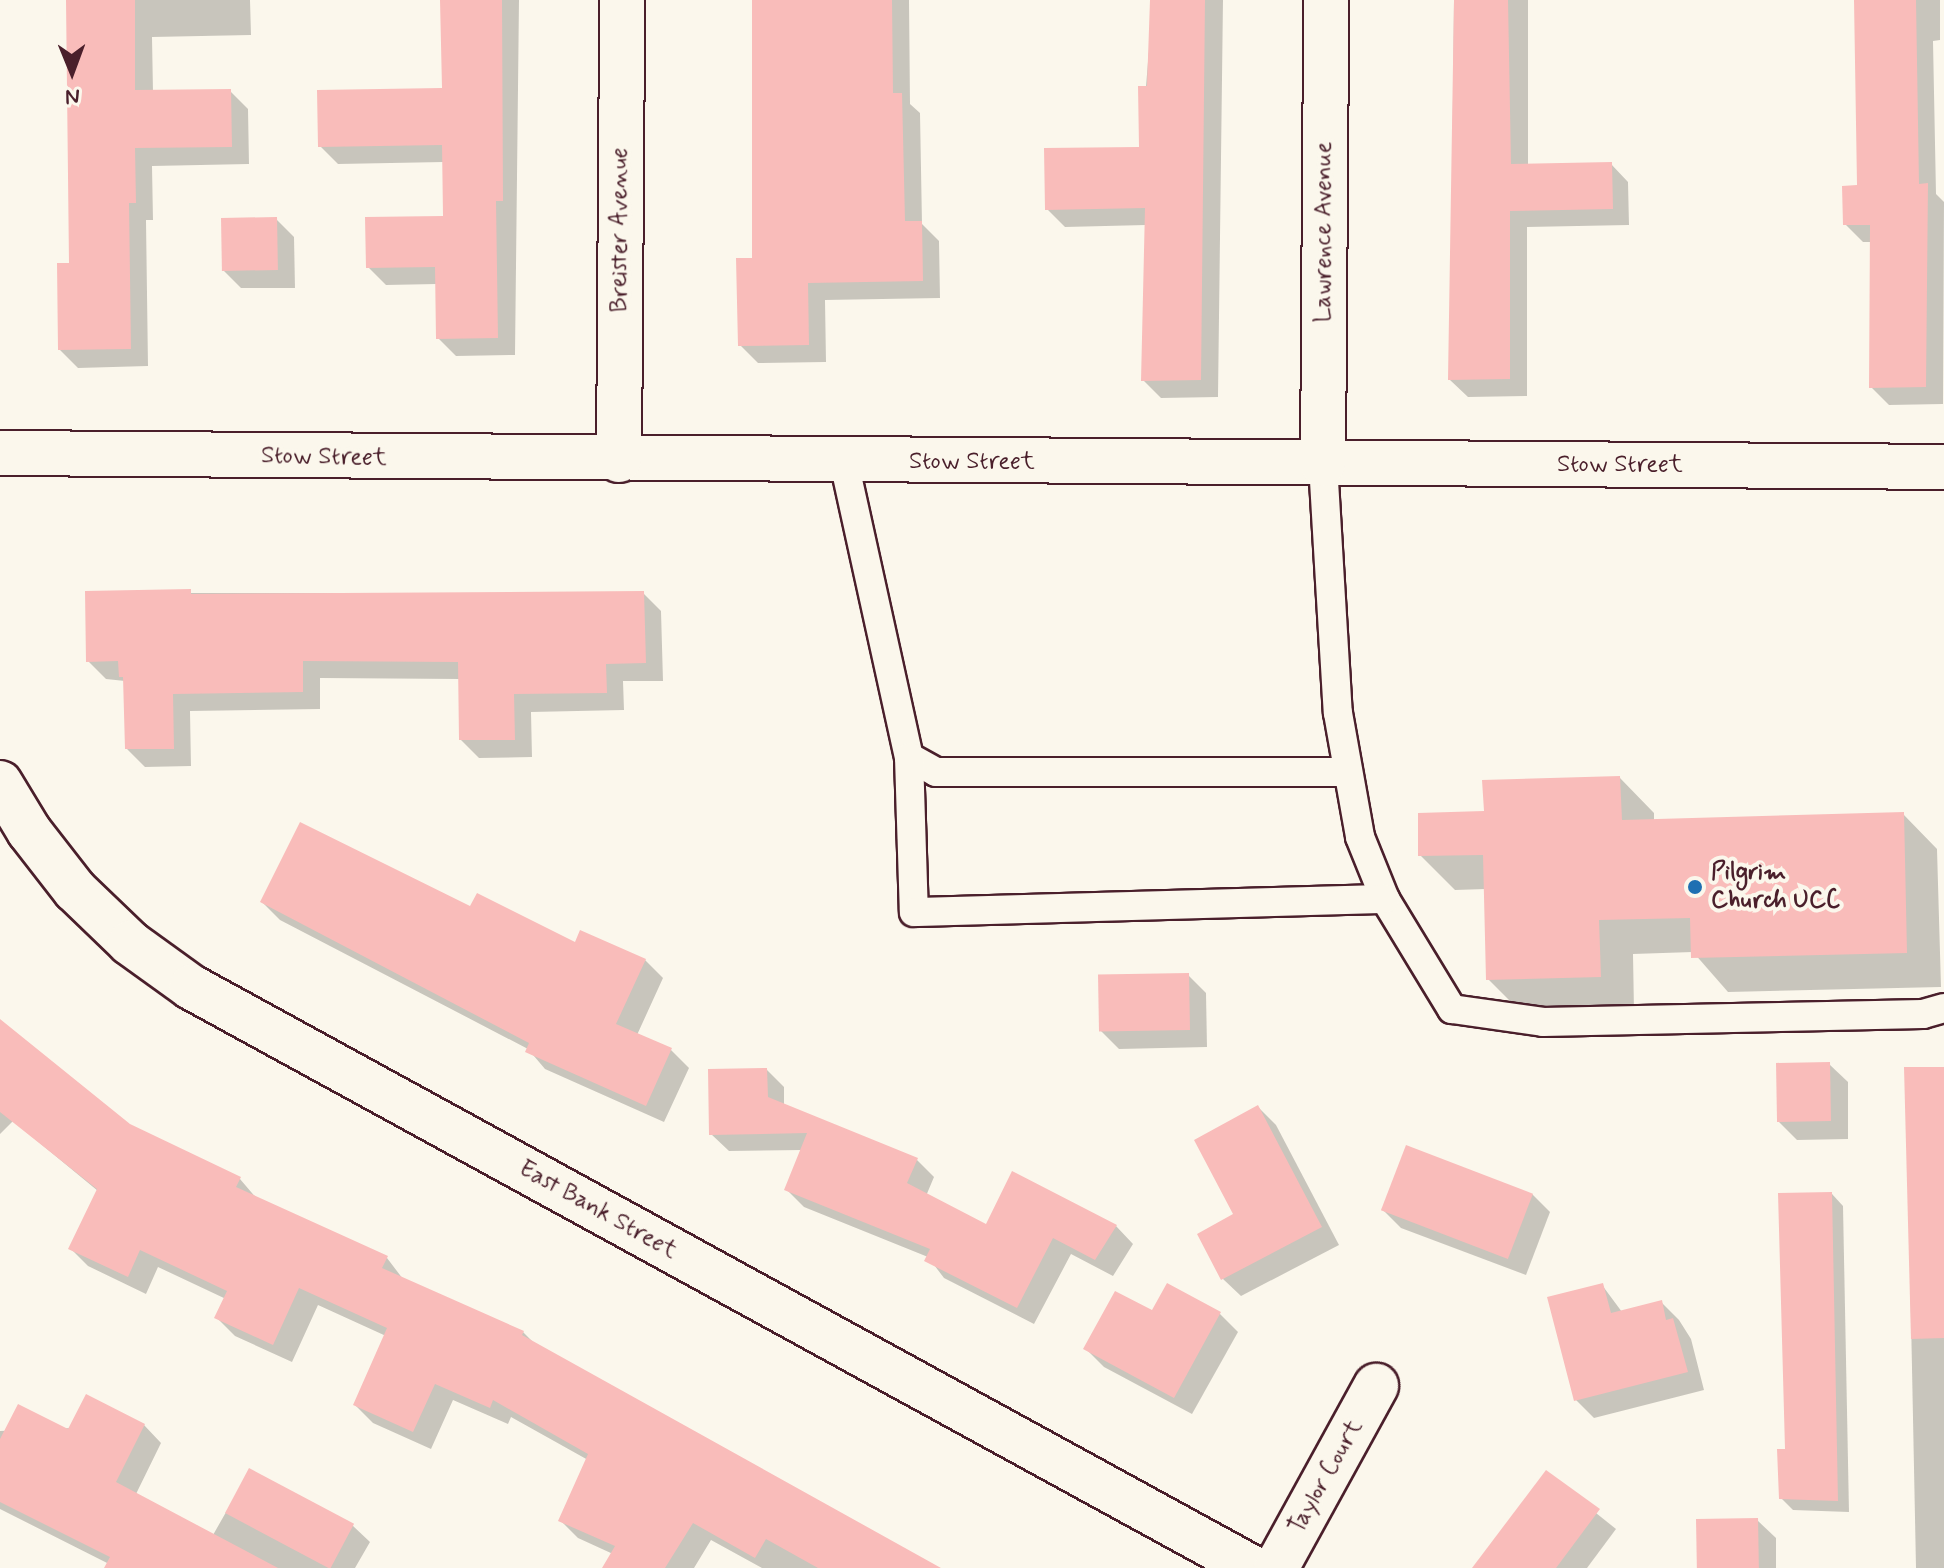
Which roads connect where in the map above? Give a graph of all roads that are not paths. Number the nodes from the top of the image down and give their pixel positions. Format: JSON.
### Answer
{"nodes":[{"id":1,"x":622,"y":0,"type":"edge"},
{"id":2,"x":1326,"y":0,"type":"edge"},
{"id":3,"x":0,"y":453,"type":"edge"},
{"id":4,"x":619,"y":460,"type":"junction"},
{"id":5,"x":844,"y":462,"type":"junction"},
{"id":6,"x":1323,"y":464,"type":"junction"},
{"id":7,"x":1944,"y":467,"type":"edge"},
{"id":8,"x":909,"y":757,"type":"junction"},
{"id":9,"x":1346,"y":772,"type":"junction"},
{"id":10,"x":0,"y":783,"type":"edge"},
{"id":11,"x":1385,"y":899,"type":"junction"},
{"id":12,"x":1944,"y":1008,"type":"edge"},
{"id":13,"x":1376,"y":1386,"type":"dead end"},
{"id":14,"x":1252,"y":1568,"type":"edge"},
{"id":15,"x":1276,"y":1568,"type":"edge"}],
"edges":[{"from":1,"to":4,"type":"street","name":"Breister Avenue"},
{"from":2,"to":6,"type":"street","name":"Lawrence Avenue"},
{"from":3,"to":4,"type":"street","name":"Stow Street"},
{"from":4,"to":5,"type":"street","name":"Stow Street"},
{"from":5,"to":6,"type":"street","name":"Stow Street"},
{"from":5,"to":8,"type":"lane"},
{"from":6,"to":7,"type":"street","name":"Stow Street"},
{"from":6,"to":9,"type":"lane"},
{"from":8,"to":9,"type":"lane"},
{"from":8,"to":11,"type":"lane"},
{"from":9,"to":11,"type":"lane"},
{"from":10,"to":14,"type":"street","name":"East Bank Street"},
{"from":11,"to":12,"type":"lane"},
{"from":13,"to":15,"type":"street","name":"Taylor Court"}]}
